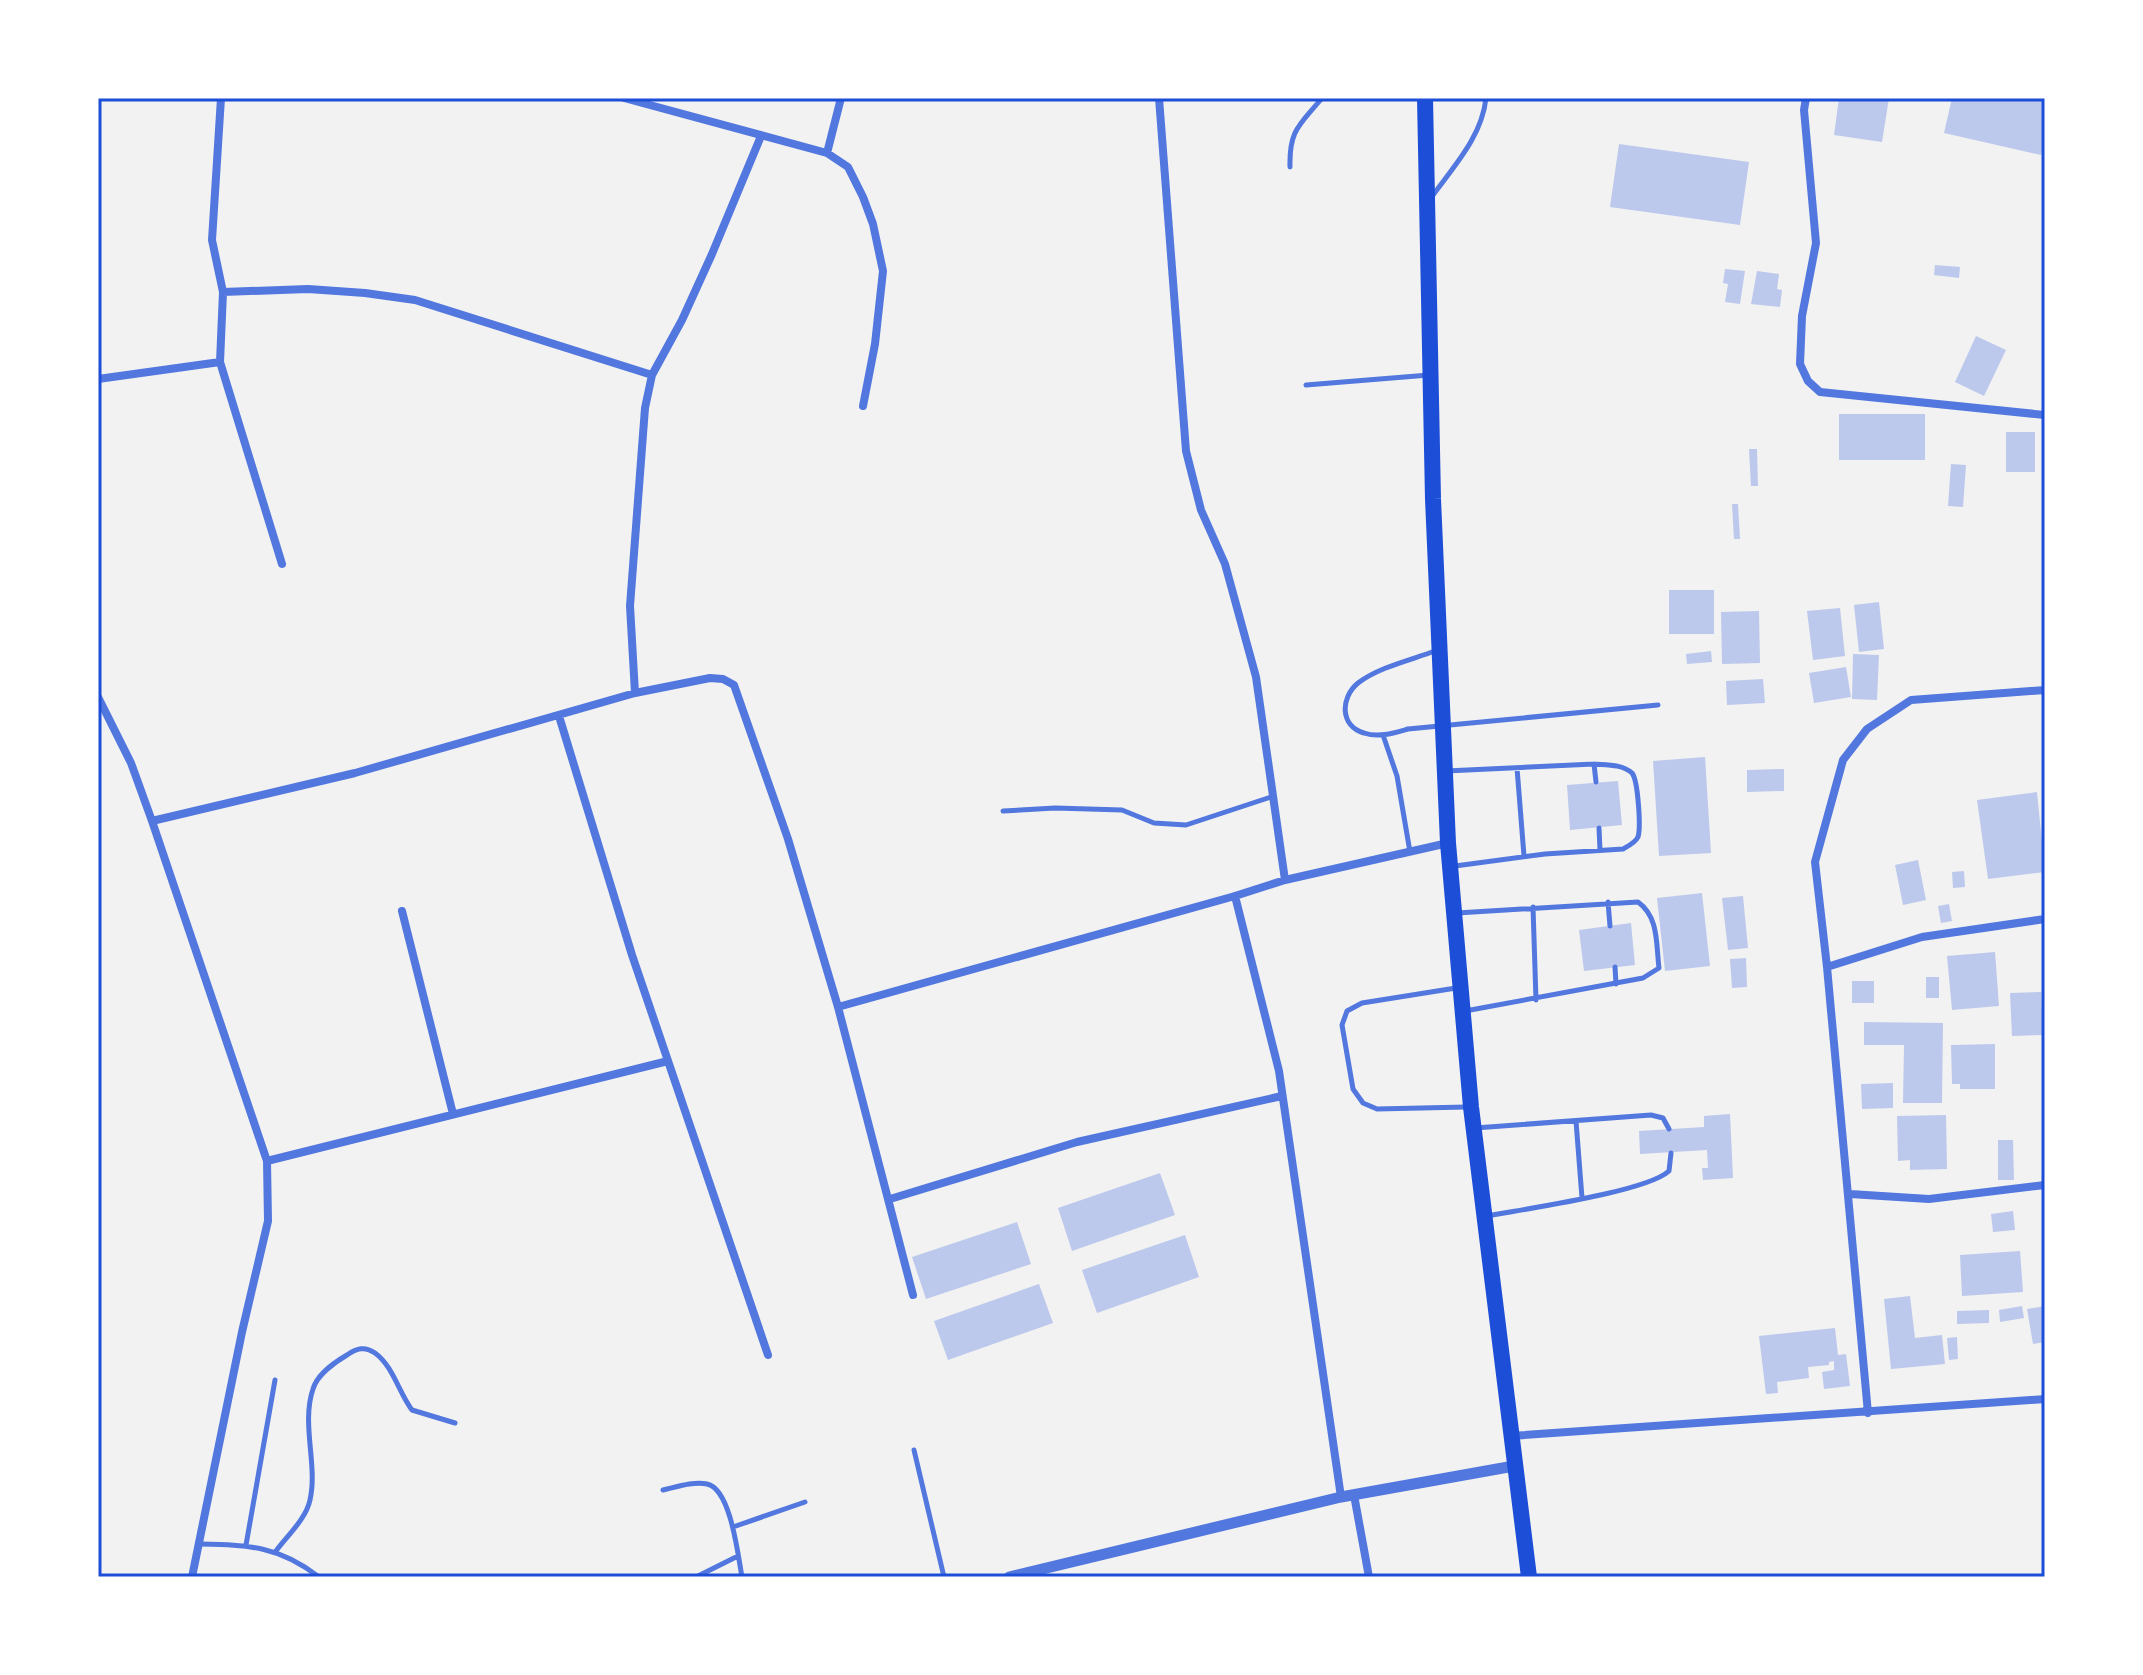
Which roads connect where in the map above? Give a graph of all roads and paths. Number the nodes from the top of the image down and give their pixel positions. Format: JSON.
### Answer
{"nodes":[{"id":1,"x":221,"y":98,"type":"edge"},
{"id":2,"x":624,"y":98,"type":"edge"},
{"id":3,"x":841,"y":98,"type":"edge"},
{"id":4,"x":1159,"y":98,"type":"edge"},
{"id":5,"x":1322,"y":98,"type":"edge"},
{"id":6,"x":1425,"y":98,"type":"edge"},
{"id":7,"x":1486,"y":98,"type":"edge"},
{"id":8,"x":1806,"y":98,"type":"edge"},
{"id":9,"x":761,"y":136,"type":"junction"},
{"id":10,"x":827,"y":153,"type":"junction"},
{"id":11,"x":1290,"y":167,"type":"dead end"},
{"id":12,"x":1426,"y":206,"type":"junction"},
{"id":13,"x":223,"y":292,"type":"junction"},
{"id":14,"x":220,"y":362,"type":"junction"},
{"id":15,"x":652,"y":375,"type":"junction"},
{"id":16,"x":1430,"y":375,"type":"junction"},
{"id":17,"x":98,"y":379,"type":"edge"},
{"id":18,"x":1306,"y":385,"type":"dead end"},
{"id":19,"x":863,"y":406,"type":"dead end"},
{"id":20,"x":2045,"y":415,"type":"edge"},
{"id":21,"x":282,"y":564,"type":"dead end"},
{"id":22,"x":1439,"y":649,"type":"junction"},
{"id":23,"x":2045,"y":690,"type":"edge"},
{"id":24,"x":635,"y":693,"type":"junction"},
{"id":25,"x":98,"y":697,"type":"edge"},
{"id":26,"x":1658,"y":705,"type":"dead end"},
{"id":27,"x":559,"y":716,"type":"junction"},
{"id":28,"x":1443,"y":726,"type":"junction"},
{"id":29,"x":1383,"y":735,"type":"junction"},
{"id":30,"x":1594,"y":764,"type":"junction"},
{"id":31,"x":1517,"y":768,"type":"junction"},
{"id":32,"x":1445,"y":771,"type":"junction"},
{"id":33,"x":1596,"y":782,"type":"dead end"},
{"id":34,"x":1271,"y":797,"type":"junction"},
{"id":35,"x":1003,"y":811,"type":"dead end"},
{"id":36,"x":152,"y":821,"type":"junction"},
{"id":37,"x":1599,"y":828,"type":"dead end"},
{"id":38,"x":1448,"y":843,"type":"junction"},
{"id":39,"x":1600,"y":850,"type":"junction"},
{"id":40,"x":1410,"y":852,"type":"junction"},
{"id":41,"x":1524,"y":856,"type":"junction"},
{"id":42,"x":1450,"y":867,"type":"junction"},
{"id":43,"x":1285,"y":880,"type":"junction"},
{"id":44,"x":1235,"y":896,"type":"junction"},
{"id":45,"x":1608,"y":902,"type":"junction"},
{"id":46,"x":1533,"y":907,"type":"junction"},
{"id":47,"x":402,"y":911,"type":"dead end"},
{"id":48,"x":1455,"y":913,"type":"junction"},
{"id":49,"x":2045,"y":919,"type":"edge"},
{"id":50,"x":1610,"y":926,"type":"dead end"},
{"id":51,"x":1615,"y":967,"type":"dead end"},
{"id":52,"x":1827,"y":967,"type":"junction"},
{"id":53,"x":1616,"y":984,"type":"junction"},
{"id":54,"x":1462,"y":987,"type":"junction"},
{"id":55,"x":1536,"y":1000,"type":"junction"},
{"id":56,"x":838,"y":1007,"type":"junction"},
{"id":57,"x":1464,"y":1011,"type":"junction"},
{"id":58,"x":668,"y":1061,"type":"junction"},
{"id":59,"x":1282,"y":1096,"type":"junction"},
{"id":60,"x":1471,"y":1107,"type":"junction"},
{"id":61,"x":453,"y":1114,"type":"junction"},
{"id":62,"x":1576,"y":1121,"type":"junction"},
{"id":63,"x":1474,"y":1128,"type":"junction"},
{"id":64,"x":1669,"y":1129,"type":"dead end"},
{"id":65,"x":1671,"y":1153,"type":"dead end"},
{"id":66,"x":267,"y":1161,"type":"junction"},
{"id":67,"x":2045,"y":1185,"type":"edge"},
{"id":68,"x":1850,"y":1194,"type":"junction"},
{"id":69,"x":1582,"y":1198,"type":"junction"},
{"id":70,"x":890,"y":1199,"type":"junction"},
{"id":71,"x":1484,"y":1217,"type":"junction"},
{"id":72,"x":913,"y":1295,"type":"dead end"},
{"id":73,"x":768,"y":1355,"type":"dead end"},
{"id":74,"x":275,"y":1380,"type":"dead end"},
{"id":75,"x":2045,"y":1399,"type":"edge"},
{"id":76,"x":1868,"y":1413,"type":"junction"},
{"id":77,"x":455,"y":1423,"type":"dead end"},
{"id":78,"x":1510,"y":1436,"type":"junction"},
{"id":79,"x":914,"y":1450,"type":"dead end"},
{"id":80,"x":1514,"y":1466,"type":"junction"},
{"id":81,"x":663,"y":1490,"type":"dead end"},
{"id":82,"x":1348,"y":1496,"type":"junction"},
{"id":83,"x":805,"y":1502,"type":"dead end"},
{"id":84,"x":733,"y":1527,"type":"junction"},
{"id":85,"x":199,"y":1544,"type":"junction"},
{"id":86,"x":246,"y":1545,"type":"junction"},
{"id":87,"x":276,"y":1551,"type":"junction"},
{"id":88,"x":738,"y":1556,"type":"junction"},
{"id":89,"x":1032,"y":1575,"type":"edge"},
{"id":90,"x":192,"y":1577,"type":"edge"},
{"id":91,"x":319,"y":1577,"type":"edge"},
{"id":92,"x":696,"y":1577,"type":"edge"},
{"id":93,"x":742,"y":1577,"type":"edge"},
{"id":94,"x":944,"y":1577,"type":"edge"},
{"id":95,"x":1009,"y":1577,"type":"edge"},
{"id":96,"x":1369,"y":1577,"type":"edge"},
{"id":97,"x":1529,"y":1577,"type":"edge"}],
"edges":[{"from":1,"to":13,"type":"street"},
{"from":2,"to":9,"type":"street"},
{"from":3,"to":10,"type":"street"},
{"from":4,"to":34,"type":"street"},
{"from":5,"to":11,"type":"lane"},
{"from":6,"to":12,"type":"highway"},
{"from":7,"to":12,"type":"lane"},
{"from":8,"to":20,"type":"street"},
{"from":9,"to":10,"type":"street"},
{"from":9,"to":15,"type":"street"},
{"from":10,"to":19,"type":"street"},
{"from":12,"to":16,"type":"highway"},
{"from":13,"to":14,"type":"street"},
{"from":13,"to":15,"type":"street"},
{"from":14,"to":17,"type":"street"},
{"from":14,"to":21,"type":"street"},
{"from":15,"to":24,"type":"street"},
{"from":16,"to":18,"type":"lane"},
{"from":16,"to":22,"type":"highway"},
{"from":22,"to":28,"type":"highway"},
{"from":22,"to":29,"type":"lane"},
{"from":23,"to":52,"type":"street"},
{"from":24,"to":27,"type":"street"},
{"from":24,"to":56,"type":"street"},
{"from":25,"to":36,"type":"street"},
{"from":26,"to":28,"type":"lane"},
{"from":27,"to":36,"type":"street"},
{"from":27,"to":58,"type":"street"},
{"from":28,"to":29,"type":"lane"},
{"from":28,"to":32,"type":"highway"},
{"from":29,"to":40,"type":"lane"},
{"from":30,"to":31,"type":"lane"},
{"from":30,"to":33,"type":"lane"},
{"from":30,"to":39,"type":"lane"},
{"from":31,"to":32,"type":"lane"},
{"from":31,"to":41,"type":"lane"},
{"from":32,"to":38,"type":"highway"},
{"from":34,"to":35,"type":"lane"},
{"from":34,"to":43,"type":"street"},
{"from":36,"to":66,"type":"street"},
{"from":37,"to":39,"type":"lane"},
{"from":38,"to":40,"type":"street"},
{"from":38,"to":42,"type":"highway"},
{"from":39,"to":41,"type":"lane"},
{"from":40,"to":43,"type":"street"},
{"from":41,"to":42,"type":"lane"},
{"from":42,"to":48,"type":"highway"},
{"from":43,"to":44,"type":"street"},
{"from":44,"to":56,"type":"street"},
{"from":44,"to":59,"type":"street"},
{"from":45,"to":46,"type":"lane"},
{"from":45,"to":50,"type":"lane"},
{"from":45,"to":53,"type":"lane"},
{"from":46,"to":48,"type":"lane"},
{"from":46,"to":55,"type":"lane"},
{"from":47,"to":61,"type":"street"},
{"from":48,"to":54,"type":"highway"},
{"from":49,"to":52,"type":"street"},
{"from":51,"to":53,"type":"lane"},
{"from":52,"to":68,"type":"street"},
{"from":53,"to":55,"type":"lane"},
{"from":54,"to":57,"type":"highway"},
{"from":54,"to":60,"type":"lane"},
{"from":55,"to":57,"type":"lane"},
{"from":56,"to":70,"type":"street"},
{"from":57,"to":60,"type":"highway"},
{"from":58,"to":61,"type":"street"},
{"from":58,"to":73,"type":"street"},
{"from":59,"to":70,"type":"street"},
{"from":59,"to":82,"type":"street"},
{"from":60,"to":63,"type":"highway"},
{"from":61,"to":66,"type":"street"},
{"from":62,"to":63,"type":"lane"},
{"from":62,"to":64,"type":"lane"},
{"from":62,"to":69,"type":"lane"},
{"from":63,"to":71,"type":"highway"},
{"from":65,"to":69,"type":"lane"},
{"from":66,"to":85,"type":"street"},
{"from":67,"to":68,"type":"street"},
{"from":68,"to":76,"type":"street"},
{"from":69,"to":71,"type":"lane"},
{"from":70,"to":72,"type":"street"},
{"from":71,"to":78,"type":"highway"},
{"from":74,"to":86,"type":"lane"},
{"from":75,"to":76,"type":"street"},
{"from":76,"to":78,"type":"street"},
{"from":77,"to":87,"type":"lane"},
{"from":78,"to":80,"type":"highway"},
{"from":79,"to":94,"type":"lane"},
{"from":80,"to":82,"type":"street"},
{"from":80,"to":97,"type":"highway"},
{"from":81,"to":84,"type":"lane"},
{"from":82,"to":89,"type":"street"},
{"from":82,"to":96,"type":"street"},
{"from":83,"to":84,"type":"lane"},
{"from":84,"to":88,"type":"lane"},
{"from":85,"to":86,"type":"lane"},
{"from":85,"to":90,"type":"street"},
{"from":86,"to":87,"type":"lane"},
{"from":87,"to":91,"type":"lane"},
{"from":88,"to":92,"type":"lane"},
{"from":88,"to":93,"type":"lane"},
{"from":89,"to":95,"type":"street"}]}
